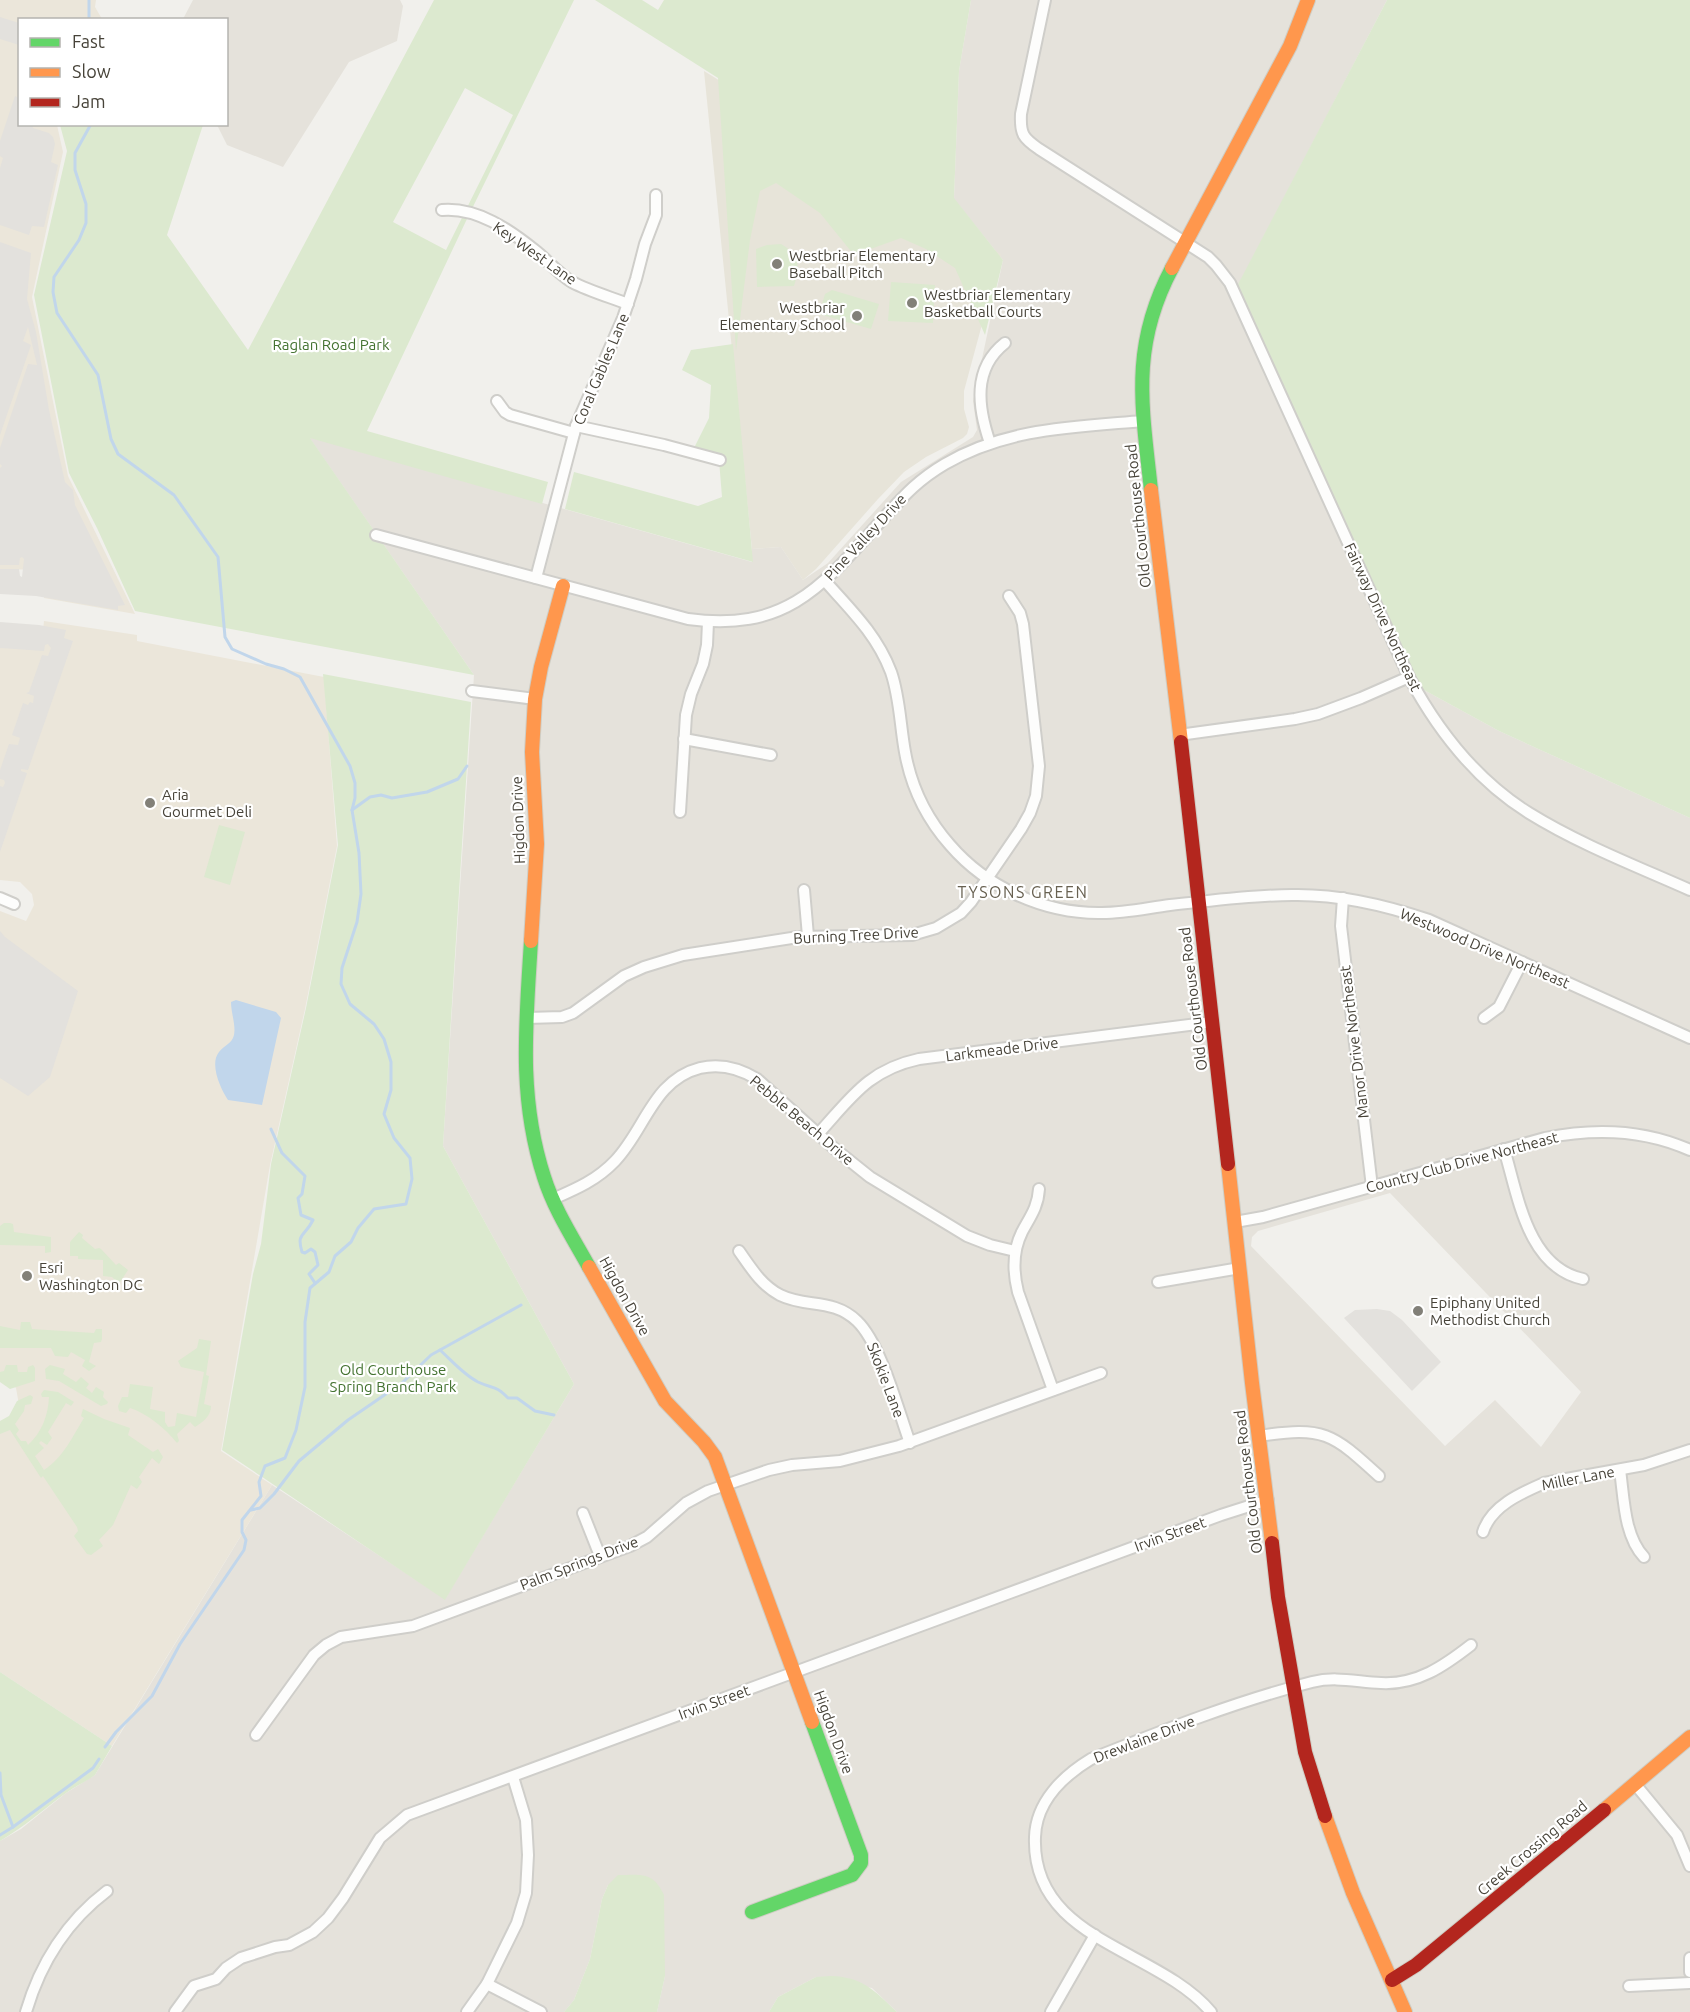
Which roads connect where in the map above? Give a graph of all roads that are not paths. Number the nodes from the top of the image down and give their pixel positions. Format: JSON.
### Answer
{"nodes":[{"id":1,"x":1045,"y":0,"type":"edge"},
{"id":2,"x":1308,"y":0,"type":"edge"},
{"id":3,"x":656,"y":195,"type":"dead end"},
{"id":4,"x":442,"y":210,"type":"dead end"},
{"id":5,"x":1185,"y":243,"type":"junction"},
{"id":6,"x":628,"y":304,"type":"junction"},
{"id":7,"x":1005,"y":344,"type":"dead end"},
{"id":8,"x":497,"y":401,"type":"dead end"},
{"id":9,"x":1143,"y":421,"type":"junction"},
{"id":10,"x":575,"y":429,"type":"junction"},
{"id":11,"x":990,"y":443,"type":"junction"},
{"id":12,"x":720,"y":460,"type":"dead end"},
{"id":13,"x":376,"y":535,"type":"dead end"},
{"id":14,"x":536,"y":578,"type":"junction"},
{"id":15,"x":825,"y":581,"type":"junction"},
{"id":16,"x":563,"y":586,"type":"junction"},
{"id":17,"x":1009,"y":596,"type":"dead end"},
{"id":18,"x":708,"y":622,"type":"junction"},
{"id":19,"x":1409,"y":677,"type":"junction"},
{"id":20,"x":472,"y":692,"type":"dead end"},
{"id":21,"x":535,"y":699,"type":"junction"},
{"id":22,"x":1179,"y":735,"type":"junction"},
{"id":23,"x":684,"y":739,"type":"junction"},
{"id":24,"x":771,"y":755,"type":"dead end"},
{"id":25,"x":680,"y":812,"type":"dead end"},
{"id":26,"x":988,"y":877,"type":"junction"},
{"id":27,"x":804,"y":890,"type":"dead end"},
{"id":28,"x":1690,"y":890,"type":"edge"},
{"id":29,"x":0,"y":898,"type":"edge"},
{"id":30,"x":1343,"y":898,"type":"junction"},
{"id":31,"x":1199,"y":902,"type":"junction"},
{"id":32,"x":14,"y":904,"type":"dead end"},
{"id":33,"x":808,"y":936,"type":"junction"},
{"id":34,"x":1522,"y":962,"type":"junction"},
{"id":35,"x":526,"y":1018,"type":"junction"},
{"id":36,"x":1484,"y":1018,"type":"dead end"},
{"id":37,"x":1213,"y":1022,"type":"junction"},
{"id":38,"x":1690,"y":1038,"type":"edge"},
{"id":39,"x":818,"y":1134,"type":"junction"},
{"id":40,"x":1504,"y":1149,"type":"junction"},
{"id":41,"x":1690,"y":1150,"type":"edge"},
{"id":42,"x":1372,"y":1186,"type":"junction"},
{"id":43,"x":1039,"y":1189,"type":"dead end"},
{"id":44,"x":553,"y":1199,"type":"junction"},
{"id":45,"x":1235,"y":1222,"type":"junction"},
{"id":46,"x":739,"y":1251,"type":"dead end"},
{"id":47,"x":1015,"y":1251,"type":"junction"},
{"id":48,"x":1240,"y":1268,"type":"junction"},
{"id":49,"x":1583,"y":1279,"type":"dead end"},
{"id":50,"x":1158,"y":1282,"type":"dead end"},
{"id":51,"x":1101,"y":1372,"type":"dead end"},
{"id":52,"x":1053,"y":1390,"type":"junction"},
{"id":53,"x":1259,"y":1436,"type":"junction"},
{"id":54,"x":910,"y":1443,"type":"junction"},
{"id":55,"x":1690,"y":1450,"type":"edge"},
{"id":56,"x":1620,"y":1470,"type":"junction"},
{"id":57,"x":1379,"y":1476,"type":"dead end"},
{"id":58,"x":726,"y":1485,"type":"junction"},
{"id":59,"x":1268,"y":1500,"type":"junction"},
{"id":60,"x":583,"y":1513,"type":"dead end"},
{"id":61,"x":1484,"y":1532,"type":"dead end"},
{"id":62,"x":600,"y":1556,"type":"junction"},
{"id":63,"x":1644,"y":1557,"type":"dead end"},
{"id":64,"x":1471,"y":1645,"type":"dead end"},
{"id":65,"x":795,"y":1673,"type":"junction"},
{"id":66,"x":1293,"y":1688,"type":"junction"},
{"id":67,"x":256,"y":1735,"type":"dead end"},
{"id":68,"x":1690,"y":1737,"type":"edge"},
{"id":69,"x":513,"y":1777,"type":"junction"},
{"id":70,"x":1635,"y":1784,"type":"junction"},
{"id":71,"x":1690,"y":1866,"type":"edge"},
{"id":72,"x":107,"y":1891,"type":"dead end"},
{"id":73,"x":752,"y":1912,"type":"dead end"},
{"id":74,"x":1095,"y":1935,"type":"junction"},
{"id":75,"x":1690,"y":1958,"type":"edge"},
{"id":76,"x":1690,"y":1972,"type":"edge"},
{"id":77,"x":1392,"y":1980,"type":"junction"},
{"id":78,"x":1690,"y":1983,"type":"edge"},
{"id":79,"x":487,"y":1984,"type":"junction"},
{"id":80,"x":1629,"y":1986,"type":"dead end"},
{"id":81,"x":26,"y":2012,"type":"edge"},
{"id":82,"x":175,"y":2012,"type":"edge"},
{"id":83,"x":467,"y":2012,"type":"edge"},
{"id":84,"x":541,"y":2012,"type":"edge"},
{"id":85,"x":1051,"y":2012,"type":"edge"},
{"id":86,"x":1211,"y":2012,"type":"edge"},
{"id":87,"x":1406,"y":2012,"type":"edge"}],
"edges":[{"from":1,"to":5,"type":"street","name":"Fairway Drive Northeast"},
{"from":2,"to":5,"type":"street","name":"Old Courthouse Road"},
{"from":3,"to":6,"type":"street","name":"Coral Gables Lane"},
{"from":4,"to":6,"type":"street","name":"Key West Lane"},
{"from":5,"to":9,"type":"street","name":"Old Courthouse Road"},
{"from":5,"to":19,"type":"street","name":"Fairway Drive Northeast"},
{"from":6,"to":10,"type":"street","name":"Coral Gables Lane"},
{"from":7,"to":11,"type":"street"},
{"from":8,"to":10,"type":"street"},
{"from":9,"to":11,"type":"street","name":"Pine Valley Drive"},
{"from":9,"to":22,"type":"street","name":"Old Courthouse Road"},
{"from":10,"to":12,"type":"street"},
{"from":10,"to":14,"type":"street","name":"Coral Gables Lane"},
{"from":11,"to":15,"type":"street","name":"Pine Valley Drive"},
{"from":13,"to":14,"type":"street","name":"Pine Valley Drive"},
{"from":14,"to":16,"type":"street","name":"Pine Valley Drive"},
{"from":15,"to":18,"type":"street","name":"Pine Valley Drive"},
{"from":15,"to":26,"type":"street","name":"Westwood Drive Northeast"},
{"from":16,"to":18,"type":"street","name":"Pine Valley Drive"},
{"from":16,"to":21,"type":"street","name":"Higdon Drive"},
{"from":17,"to":26,"type":"street","name":"Burning Tree Drive"},
{"from":18,"to":23,"type":"street"},
{"from":19,"to":22,"type":"street"},
{"from":19,"to":28,"type":"street","name":"Fairway Drive Northeast"},
{"from":20,"to":21,"type":"street"},
{"from":21,"to":35,"type":"street","name":"Higdon Drive"},
{"from":22,"to":31,"type":"street","name":"Old Courthouse Road"},
{"from":23,"to":24,"type":"street"},
{"from":23,"to":25,"type":"street"},
{"from":26,"to":31,"type":"street","name":"Westwood Drive Northeast"},
{"from":26,"to":33,"type":"street","name":"Burning Tree Drive"},
{"from":27,"to":33,"type":"street"},
{"from":29,"to":32,"type":"street"},
{"from":30,"to":31,"type":"street","name":"Westwood Drive Northeast"},
{"from":30,"to":34,"type":"street","name":"Westwood Drive Northeast"},
{"from":30,"to":42,"type":"street","name":"Manor Drive Northeast"},
{"from":31,"to":37,"type":"street","name":"Old Courthouse Road"},
{"from":33,"to":35,"type":"street","name":"Burning Tree Drive"},
{"from":34,"to":36,"type":"street"},
{"from":34,"to":38,"type":"street","name":"Westwood Drive Northeast"},
{"from":35,"to":44,"type":"street","name":"Higdon Drive"},
{"from":37,"to":39,"type":"street","name":"Larkmeade Drive"},
{"from":37,"to":45,"type":"street","name":"Old Courthouse Road"},
{"from":39,"to":44,"type":"street","name":"Pebble Beach Drive"},
{"from":39,"to":47,"type":"street","name":"Pebble Beach Drive"},
{"from":40,"to":41,"type":"street","name":"Country Club Drive Northeast"},
{"from":40,"to":42,"type":"street","name":"Country Club Drive Northeast"},
{"from":40,"to":49,"type":"street"},
{"from":42,"to":45,"type":"street","name":"Country Club Drive Northeast"},
{"from":43,"to":47,"type":"street"},
{"from":44,"to":58,"type":"street","name":"Higdon Drive"},
{"from":45,"to":48,"type":"street","name":"Old Courthouse Road"},
{"from":46,"to":54,"type":"street","name":"Skokie Lane"},
{"from":47,"to":52,"type":"street"},
{"from":48,"to":50,"type":"street"},
{"from":48,"to":53,"type":"street","name":"Old Courthouse Road"},
{"from":51,"to":52,"type":"street","name":"Palm Springs Drive"},
{"from":52,"to":54,"type":"street","name":"Palm Springs Drive"},
{"from":53,"to":57,"type":"street"},
{"from":53,"to":59,"type":"street","name":"Old Courthouse Road"},
{"from":54,"to":58,"type":"street","name":"Palm Springs Drive"},
{"from":55,"to":56,"type":"street","name":"Miller Lane"},
{"from":56,"to":61,"type":"street","name":"Miller Lane"},
{"from":56,"to":63,"type":"street"},
{"from":58,"to":62,"type":"street","name":"Palm Springs Drive"},
{"from":58,"to":65,"type":"street","name":"Higdon Drive"},
{"from":59,"to":65,"type":"street","name":"Irvin Street"},
{"from":59,"to":66,"type":"street","name":"Old Courthouse Road"},
{"from":60,"to":62,"type":"street"},
{"from":62,"to":67,"type":"street","name":"Palm Springs Drive"},
{"from":64,"to":66,"type":"street","name":"Drewlaine Drive"},
{"from":65,"to":69,"type":"street","name":"Irvin Street"},
{"from":65,"to":73,"type":"street","name":"Higdon Drive"},
{"from":66,"to":74,"type":"street","name":"Drewlaine Drive"},
{"from":66,"to":77,"type":"street","name":"Old Courthouse Road"},
{"from":68,"to":70,"type":"street","name":"Creek Crossing Road"},
{"from":69,"to":79,"type":"street"},
{"from":69,"to":82,"type":"street","name":"Irvin Street"},
{"from":70,"to":71,"type":"street"},
{"from":70,"to":77,"type":"street","name":"Creek Crossing Road"},
{"from":72,"to":81,"type":"street"},
{"from":74,"to":85,"type":"street"},
{"from":74,"to":86,"type":"street","name":"Drewlaine Drive"},
{"from":75,"to":76,"type":"street"},
{"from":77,"to":87,"type":"street","name":"Old Courthouse Road"},
{"from":78,"to":80,"type":"street"},
{"from":79,"to":83,"type":"street"},
{"from":79,"to":84,"type":"street"}]}
